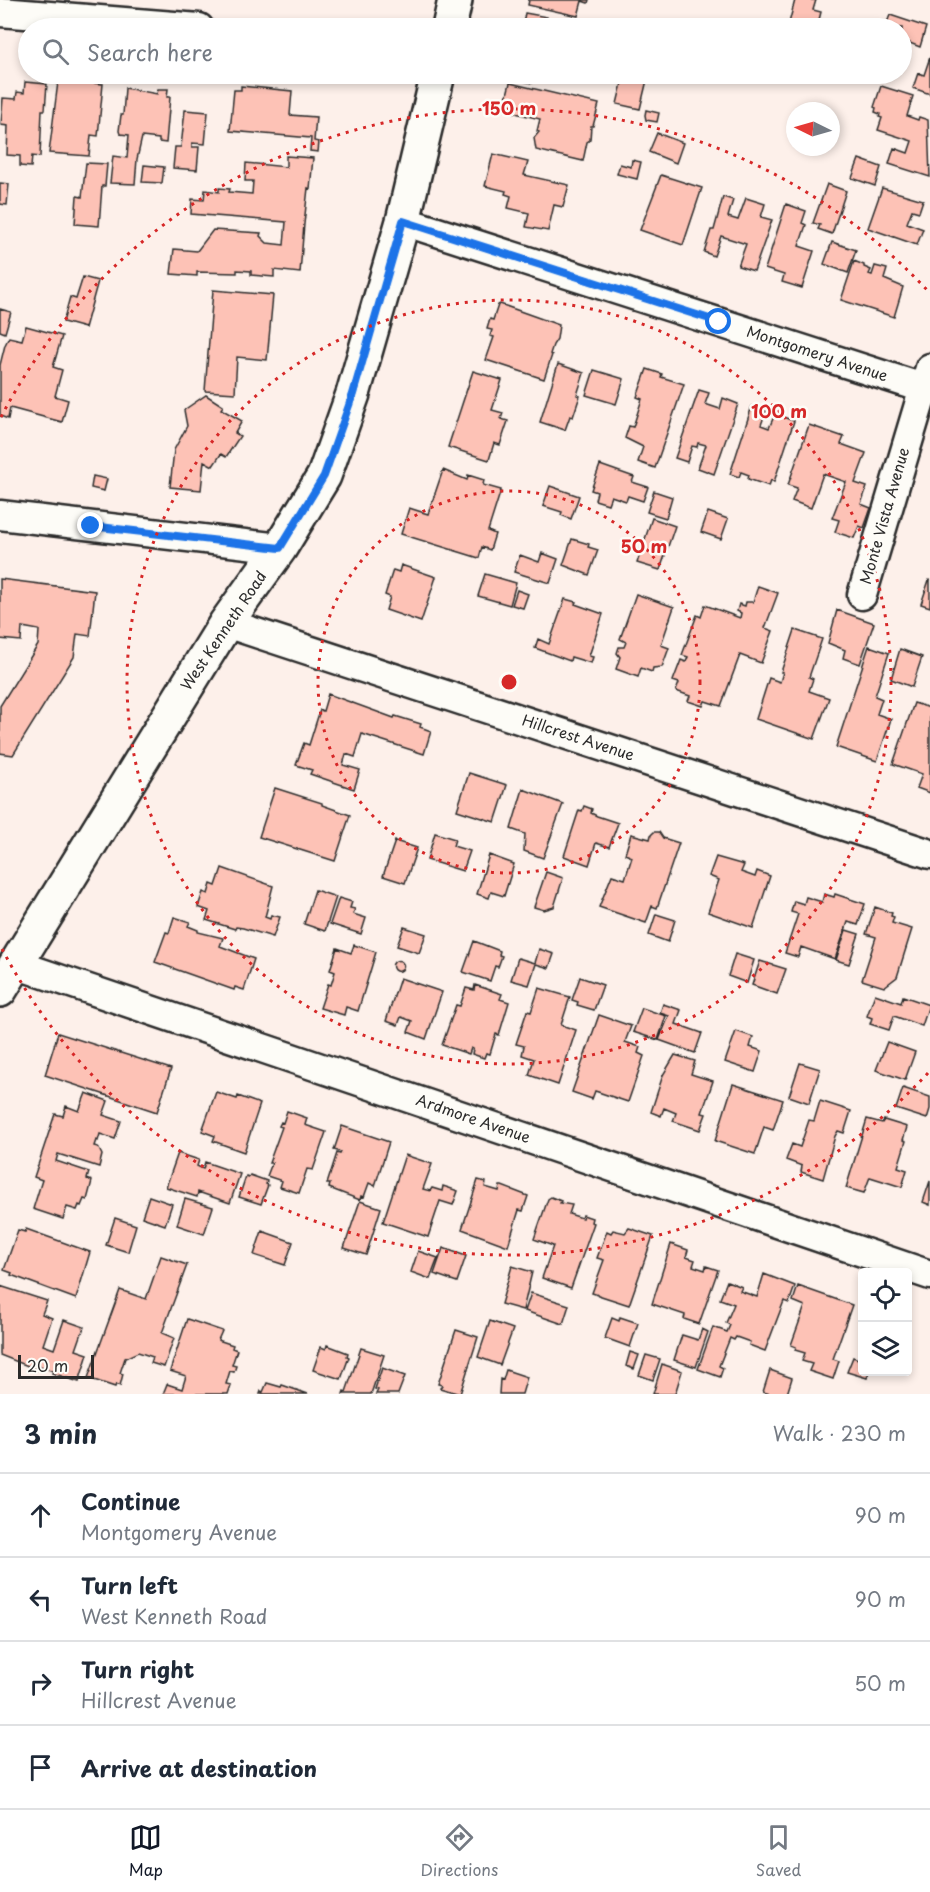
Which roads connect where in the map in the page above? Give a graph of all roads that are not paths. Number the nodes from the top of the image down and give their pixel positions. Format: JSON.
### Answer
{"nodes":[{"id":1,"x":455,"y":0,"type":"edge"},
{"id":2,"x":0,"y":12,"type":"edge"},
{"id":3,"x":75,"y":18,"type":"edge"},
{"id":4,"x":451,"y":18,"type":"edge"},
{"id":5,"x":436,"y":84,"type":"edge"},
{"id":6,"x":403,"y":221,"type":"junction"},
{"id":7,"x":926,"y":378,"type":"edge"},
{"id":8,"x":0,"y":515,"type":"edge"},
{"id":9,"x":280,"y":548,"type":"junction"},
{"id":10,"x":862,"y":595,"type":"dead end"},
{"id":11,"x":226,"y":623,"type":"junction"},
{"id":12,"x":930,"y":854,"type":"edge"},
{"id":13,"x":8,"y":977,"type":"edge"},
{"id":14,"x":930,"y":1275,"type":"edge"}],
"edges":[{"from":1,"to":4,"type":"street"},
{"from":2,"to":3,"type":"street"},
{"from":5,"to":6,"type":"street","name":"West Kenneth Road"},
{"from":6,"to":7,"type":"street","name":"Montgomery Avenue"},
{"from":6,"to":9,"type":"street","name":"West Kenneth Road"},
{"from":7,"to":10,"type":"street","name":"Monte Vista Avenue"},
{"from":8,"to":9,"type":"street"},
{"from":9,"to":11,"type":"street","name":"West Kenneth Road"},
{"from":11,"to":12,"type":"street","name":"Hillcrest Avenue"},
{"from":11,"to":13,"type":"street","name":"West Kenneth Road"},
{"from":13,"to":14,"type":"street","name":"Ardmore Avenue"}]}
